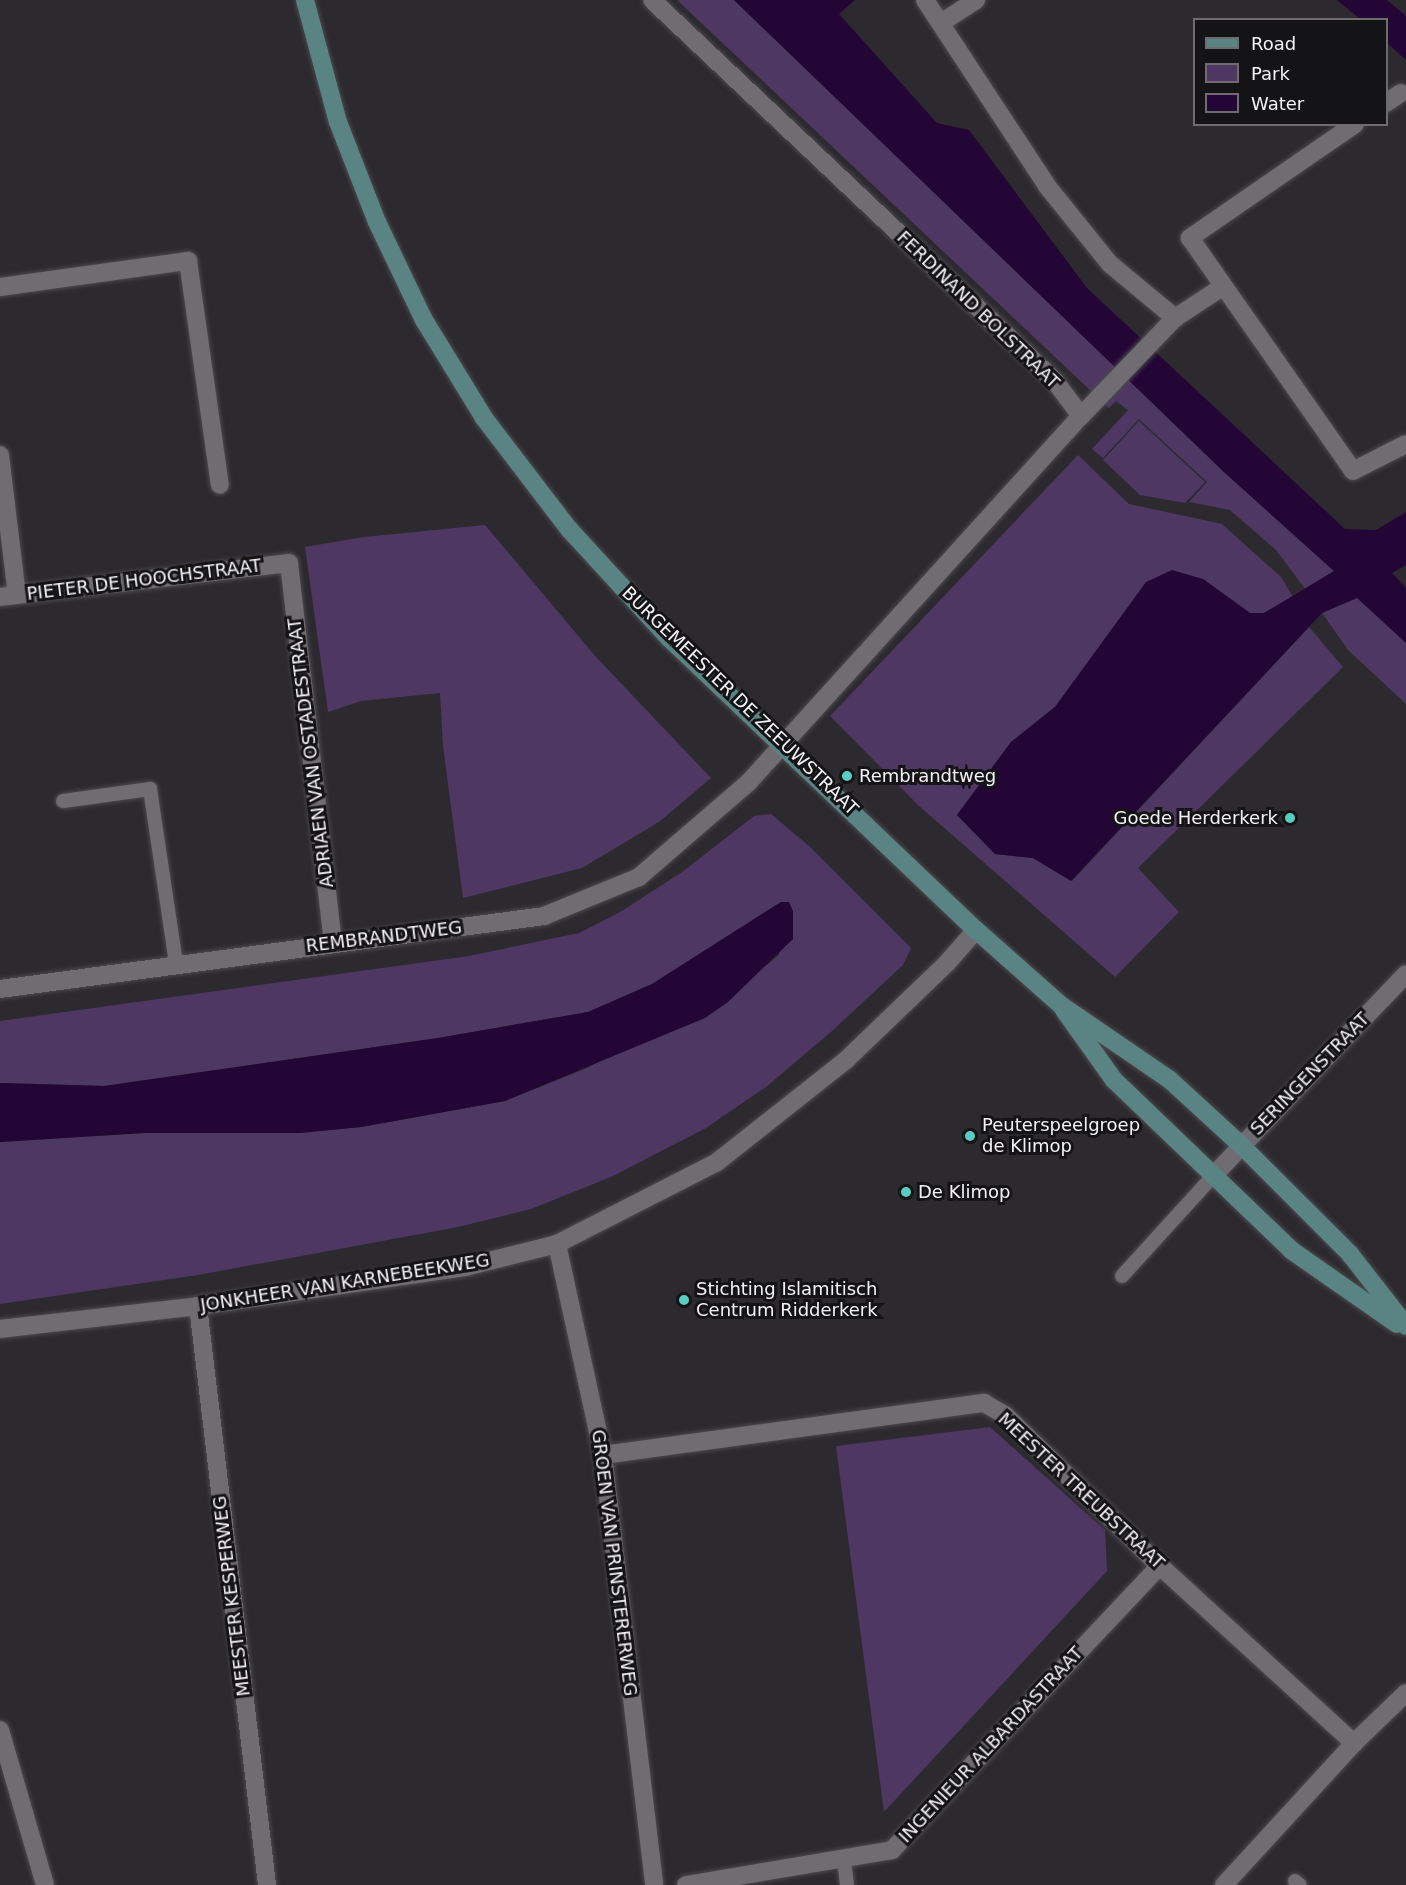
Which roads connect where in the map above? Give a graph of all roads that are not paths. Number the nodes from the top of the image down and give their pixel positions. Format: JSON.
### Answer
{"nodes":[{"id":1,"x":305,"y":0,"type":"edge"},
{"id":2,"x":652,"y":0,"type":"edge"},
{"id":3,"x":925,"y":0,"type":"edge"},
{"id":4,"x":976,"y":0,"type":"edge"},
{"id":5,"x":941,"y":23,"type":"junction"},
{"id":6,"x":1352,"y":126,"type":"edge"},
{"id":7,"x":0,"y":287,"type":"edge"},
{"id":8,"x":1222,"y":287,"type":"junction"},
{"id":9,"x":1175,"y":318,"type":"junction"},
{"id":10,"x":1081,"y":416,"type":"junction"},
{"id":11,"x":1406,"y":444,"type":"edge"},
{"id":12,"x":0,"y":455,"type":"edge"},
{"id":13,"x":220,"y":485,"type":"dead end"},
{"id":14,"x":289,"y":563,"type":"joint"},
{"id":15,"x":9,"y":596,"type":"edge"},
{"id":16,"x":783,"y":746,"type":"junction"},
{"id":17,"x":63,"y":801,"type":"dead end"},
{"id":18,"x":976,"y":930,"type":"junction"},
{"id":19,"x":333,"y":943,"type":"junction"},
{"id":20,"x":176,"y":963,"type":"junction"},
{"id":21,"x":1406,"y":974,"type":"edge"},
{"id":22,"x":0,"y":989,"type":"edge"},
{"id":23,"x":1062,"y":1006,"type":"junction"},
{"id":24,"x":1242,"y":1146,"type":"junction"},
{"id":25,"x":1214,"y":1175,"type":"junction"},
{"id":26,"x":557,"y":1244,"type":"junction"},
{"id":27,"x":1122,"y":1276,"type":"dead end"},
{"id":28,"x":198,"y":1306,"type":"junction"},
{"id":29,"x":1406,"y":1328,"type":"edge"},
{"id":30,"x":0,"y":1329,"type":"edge"},
{"id":31,"x":603,"y":1455,"type":"junction"},
{"id":32,"x":1160,"y":1566,"type":"junction"},
{"id":33,"x":1406,"y":1693,"type":"edge"},
{"id":34,"x":0,"y":1730,"type":"edge"},
{"id":35,"x":1354,"y":1743,"type":"junction"},
{"id":36,"x":844,"y":1860,"type":"junction"},
{"id":37,"x":45,"y":1885,"type":"edge"},
{"id":38,"x":267,"y":1885,"type":"edge"},
{"id":39,"x":654,"y":1885,"type":"edge"},
{"id":40,"x":686,"y":1885,"type":"edge"},
{"id":41,"x":847,"y":1885,"type":"edge"},
{"id":42,"x":1224,"y":1885,"type":"edge"}],
"edges":[{"from":1,"to":16,"type":"street","name":"BURGEMEESTER DE ZEEUWSTRAAT"},
{"from":2,"to":10,"type":"street","name":"FERDINAND BOLSTRAAT"},
{"from":3,"to":5,"type":"street"},
{"from":4,"to":5,"type":"street"},
{"from":5,"to":9,"type":"street"},
{"from":6,"to":8,"type":"street"},
{"from":7,"to":13,"type":"street"},
{"from":8,"to":9,"type":"street"},
{"from":8,"to":11,"type":"street"},
{"from":9,"to":10,"type":"street"},
{"from":10,"to":16,"type":"street"},
{"from":12,"to":15,"type":"street"},
{"from":14,"to":15,"type":"street","name":"PIETER DE HOOCHSTRAAT"},
{"from":14,"to":19,"type":"street","name":"ADRIAEN VAN OSTADESTRAAT"},
{"from":16,"to":18,"type":"street","name":"BURGEMEESTER DE ZEEUWSTRAAT"},
{"from":16,"to":19,"type":"street","name":"REMBRANDTWEG"},
{"from":17,"to":20,"type":"lane"},
{"from":18,"to":23,"type":"street","name":"BURGEMEESTER DE ZEEUWSTRAAT"},
{"from":18,"to":26,"type":"street","name":"JONKHEER VAN KARNEBEEKWEG"},
{"from":19,"to":20,"type":"street","name":"REMBRANDTWEG"},
{"from":20,"to":22,"type":"street","name":"REMBRANDTWEG"},
{"from":21,"to":24,"type":"street","name":"SERINGENSTRAAT"},
{"from":23,"to":24,"type":"street","name":"BURGEMEESTER DE ZEEUWSTRAAT"},
{"from":23,"to":25,"type":"street","name":"BURGEMEESTER DE ZEEUWSTRAAT"},
{"from":24,"to":25,"type":"street","name":"SERINGENSTRAAT"},
{"from":24,"to":29,"type":"street","name":"BURGEMEESTER DE ZEEUWSTRAAT"},
{"from":25,"to":27,"type":"lane"},
{"from":25,"to":29,"type":"street","name":"BURGEMEESTER DE ZEEUWSTRAAT"},
{"from":26,"to":28,"type":"street","name":"JONKHEER VAN KARNEBEEKWEG"},
{"from":26,"to":31,"type":"street","name":"GROEN VAN PRINSTERERWEG"},
{"from":28,"to":30,"type":"street","name":"JONKHEER VAN KARNEBEEKWEG"},
{"from":28,"to":38,"type":"street","name":"MEESTER KESPERWEG"},
{"from":31,"to":32,"type":"street","name":"MEESTER TREUBSTRAAT"},
{"from":31,"to":39,"type":"street","name":"GROEN VAN PRINSTERERWEG"},
{"from":32,"to":35,"type":"street","name":"MEESTER TREUBSTRAAT"},
{"from":32,"to":36,"type":"street","name":"INGENIEUR ALBARDASTRAAT"},
{"from":33,"to":35,"type":"street"},
{"from":34,"to":37,"type":"street"},
{"from":35,"to":42,"type":"street"},
{"from":36,"to":40,"type":"street","name":"INGENIEUR ALBARDASTRAAT"},
{"from":36,"to":41,"type":"lane"}]}
